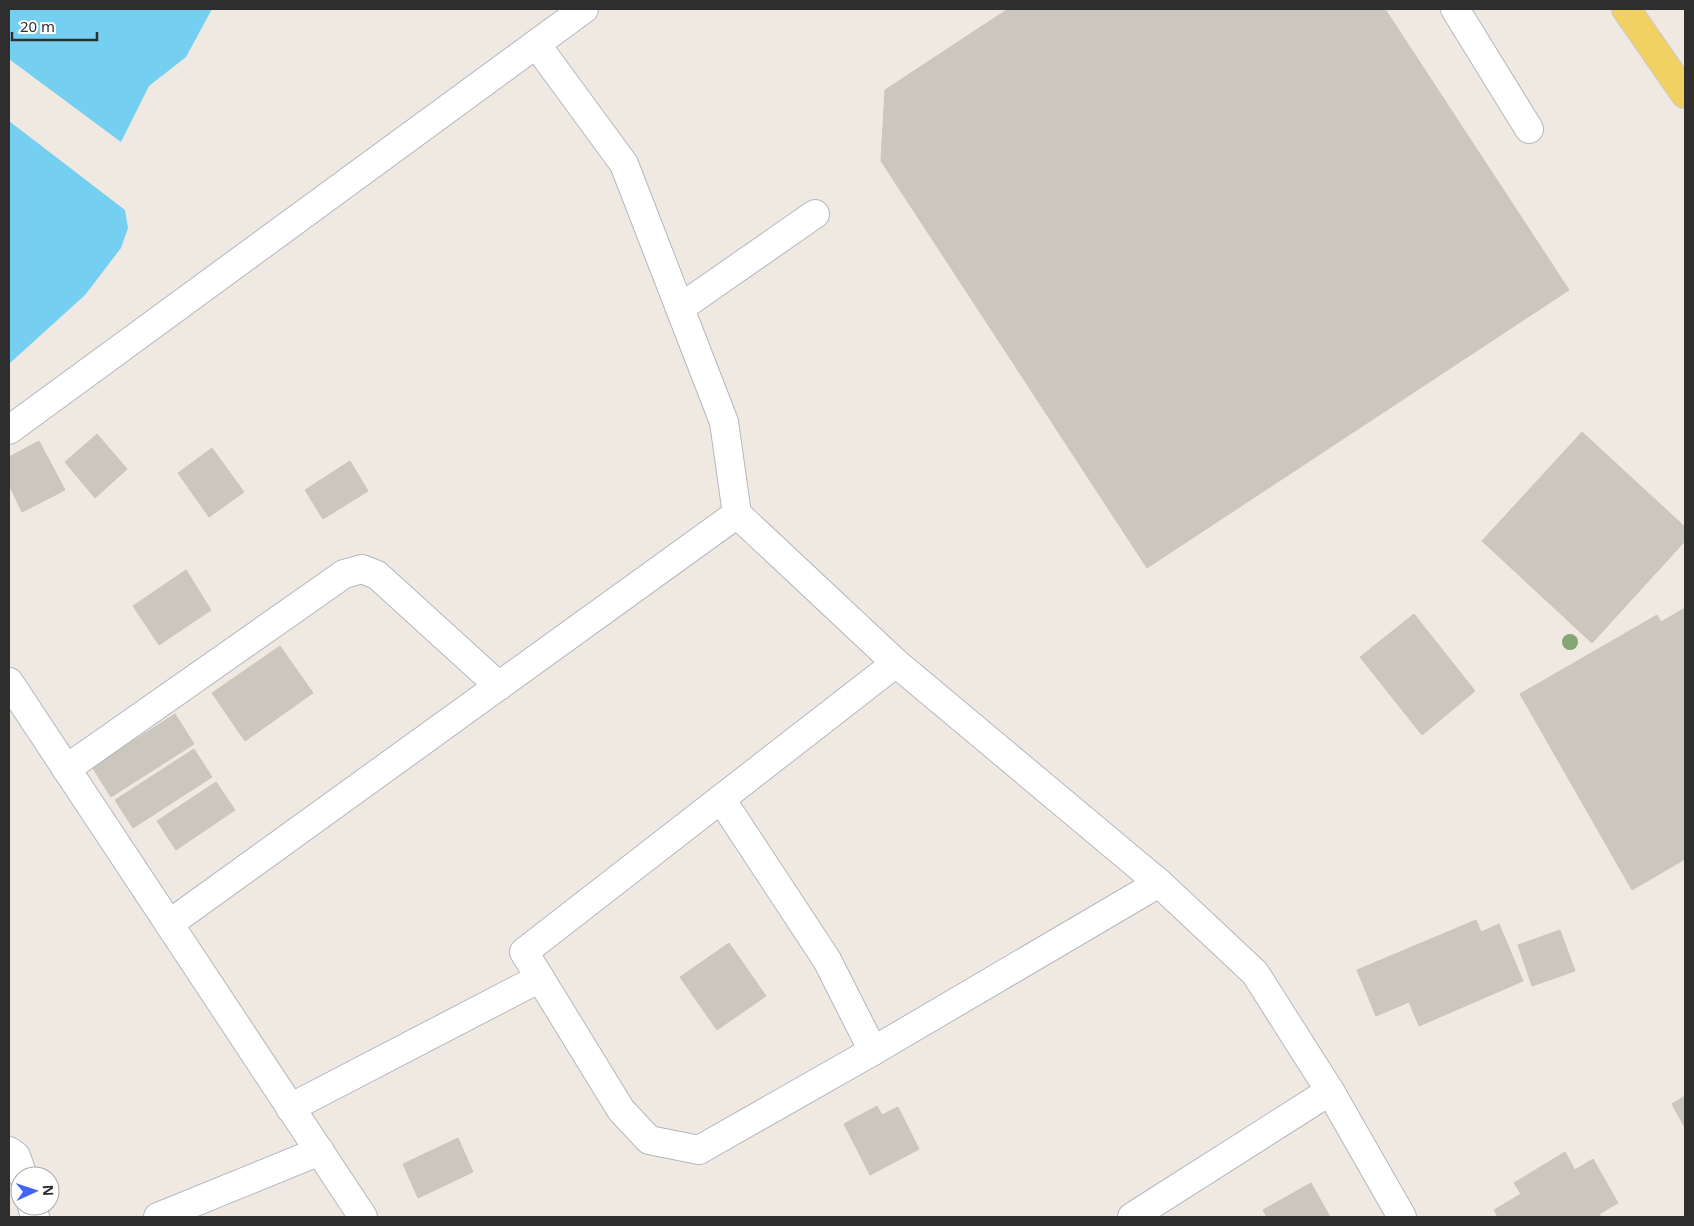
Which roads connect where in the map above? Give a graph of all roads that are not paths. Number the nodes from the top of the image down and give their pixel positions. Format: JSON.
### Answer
{"nodes":[{"id":1,"x":584,"y":9,"type":"edge"},
{"id":2,"x":1455,"y":9,"type":"edge"},
{"id":3,"x":1626,"y":9,"type":"edge"},
{"id":4,"x":536,"y":44,"type":"junction"},
{"id":5,"x":1685,"y":94,"type":"edge"},
{"id":6,"x":1529,"y":129,"type":"dead end"},
{"id":7,"x":815,"y":214,"type":"dead end"},
{"id":8,"x":680,"y":308,"type":"junction"},
{"id":9,"x":9,"y":430,"type":"edge"},
{"id":10,"x":738,"y":514,"type":"junction"},
{"id":11,"x":896,"y":663,"type":"junction"},
{"id":12,"x":9,"y":682,"type":"edge"},
{"id":13,"x":499,"y":686,"type":"junction"},
{"id":14,"x":66,"y":769,"type":"junction"},
{"id":15,"x":721,"y":799,"type":"junction"},
{"id":16,"x":1159,"y":883,"type":"junction"},
{"id":17,"x":169,"y":924,"type":"junction"},
{"id":18,"x":540,"y":978,"type":"junction"},
{"id":19,"x":873,"y":1051,"type":"junction"},
{"id":20,"x":1330,"y":1090,"type":"junction"},
{"id":21,"x":290,"y":1108,"type":"junction"},
{"id":22,"x":9,"y":1151,"type":"edge"},
{"id":23,"x":320,"y":1151,"type":"junction"},
{"id":24,"x":20,"y":1166,"type":"edge"},
{"id":25,"x":158,"y":1217,"type":"edge"},
{"id":26,"x":363,"y":1217,"type":"edge"},
{"id":27,"x":1132,"y":1217,"type":"edge"},
{"id":28,"x":1402,"y":1217,"type":"edge"}],
"edges":[{"from":1,"to":4,"type":"street"},
{"from":2,"to":6,"type":"street"},
{"from":3,"to":5,"type":"main road"},
{"from":4,"to":8,"type":"street"},
{"from":4,"to":9,"type":"street"},
{"from":7,"to":8,"type":"street"},
{"from":8,"to":10,"type":"street"},
{"from":10,"to":11,"type":"street"},
{"from":10,"to":13,"type":"street"},
{"from":11,"to":15,"type":"street"},
{"from":11,"to":16,"type":"street"},
{"from":12,"to":14,"type":"street"},
{"from":13,"to":14,"type":"street"},
{"from":13,"to":17,"type":"street"},
{"from":14,"to":17,"type":"street"},
{"from":15,"to":18,"type":"street"},
{"from":15,"to":19,"type":"street"},
{"from":16,"to":19,"type":"street"},
{"from":16,"to":20,"type":"street"},
{"from":17,"to":21,"type":"street"},
{"from":18,"to":19,"type":"street"},
{"from":18,"to":21,"type":"street"},
{"from":20,"to":27,"type":"street"},
{"from":20,"to":28,"type":"street"},
{"from":21,"to":23,"type":"street"},
{"from":22,"to":24,"type":"street"},
{"from":23,"to":25,"type":"street"},
{"from":23,"to":26,"type":"street"}]}
